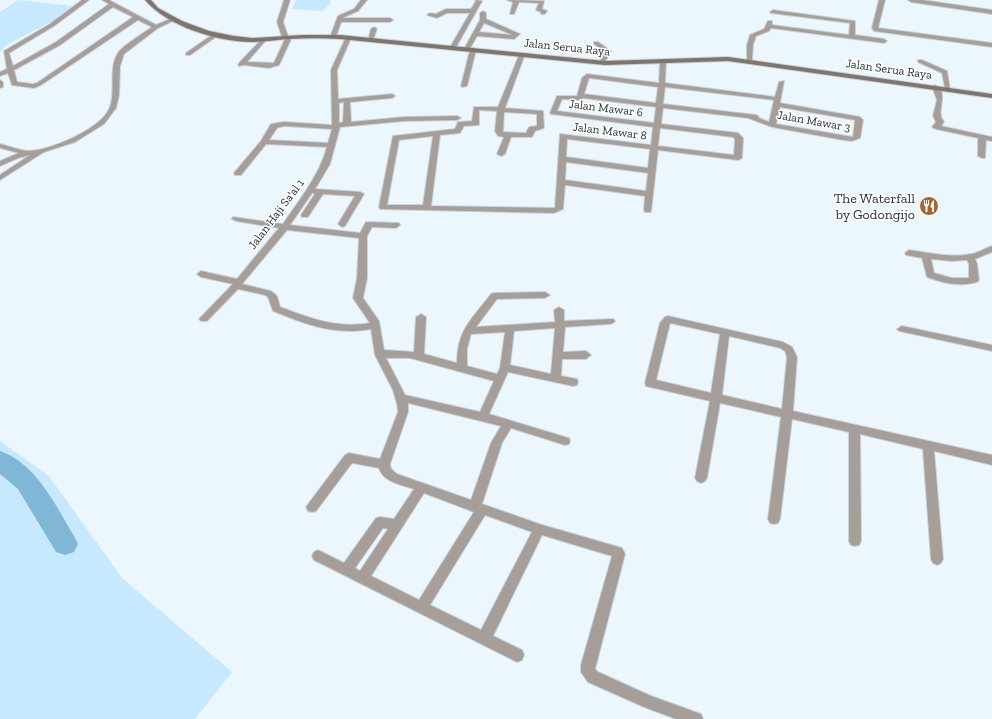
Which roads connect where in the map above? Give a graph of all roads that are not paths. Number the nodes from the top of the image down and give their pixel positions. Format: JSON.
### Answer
{"nodes":[{"id":1,"x":86,"y":0,"type":"edge"},
{"id":2,"x":105,"y":0,"type":"edge"},
{"id":3,"x":148,"y":0,"type":"edge"},
{"id":4,"x":287,"y":0,"type":"edge"},
{"id":5,"x":364,"y":0,"type":"edge"},
{"id":6,"x":479,"y":0,"type":"edge"},
{"id":7,"x":510,"y":0,"type":"edge"},
{"id":8,"x":517,"y":0,"type":"edge"},
{"id":9,"x":882,"y":0,"type":"edge"},
{"id":10,"x":911,"y":0,"type":"edge"},
{"id":11,"x":112,"y":5,"type":"junction"},
{"id":12,"x":473,"y":10,"type":"junction"},
{"id":13,"x":992,"y":12,"type":"edge"},
{"id":14,"x":512,"y":13,"type":"dead end"},
{"id":15,"x":542,"y":13,"type":"dead end"},
{"id":16,"x":430,"y":15,"type":"dead end"},
{"id":17,"x":138,"y":17,"type":"junction"},
{"id":18,"x":172,"y":20,"type":"junction"},
{"id":19,"x":339,"y":20,"type":"junction"},
{"id":20,"x":390,"y":20,"type":"dead end"},
{"id":21,"x":768,"y":26,"type":"junction"},
{"id":22,"x":156,"y":27,"type":"junction"},
{"id":23,"x":374,"y":29,"type":"dead end"},
{"id":24,"x":217,"y":34,"type":"junction"},
{"id":25,"x":476,"y":34,"type":"junction"},
{"id":26,"x":287,"y":37,"type":"junction"},
{"id":27,"x":333,"y":37,"type":"junction"},
{"id":28,"x":852,"y":37,"type":"junction"},
{"id":29,"x":348,"y":38,"type":"junction"},
{"id":30,"x":263,"y":40,"type":"junction"},
{"id":31,"x":370,"y":40,"type":"junction"},
{"id":32,"x":884,"y":41,"type":"dead end"},
{"id":33,"x":596,"y":43,"type":"dead end"},
{"id":34,"x":992,"y":45,"type":"edge"},
{"id":35,"x":452,"y":49,"type":"junction"},
{"id":36,"x":470,"y":49,"type":"junction"},
{"id":37,"x":188,"y":54,"type":"dead end"},
{"id":38,"x":522,"y":54,"type":"junction"},
{"id":39,"x":749,"y":60,"type":"junction"},
{"id":40,"x":920,"y":60,"type":"dead end"},
{"id":41,"x":663,"y":61,"type":"junction"},
{"id":42,"x":602,"y":63,"type":"junction"},
{"id":43,"x":9,"y":70,"type":"junction"},
{"id":44,"x":0,"y":74,"type":"edge"},
{"id":45,"x":782,"y":82,"type":"dead end"},
{"id":46,"x":662,"y":85,"type":"junction"},
{"id":47,"x":464,"y":86,"type":"dead end"},
{"id":48,"x":934,"y":87,"type":"junction"},
{"id":49,"x":948,"y":88,"type":"junction"},
{"id":50,"x":392,"y":96,"type":"dead end"},
{"id":51,"x":580,"y":96,"type":"junction"},
{"id":52,"x":992,"y":96,"type":"edge"},
{"id":53,"x":346,"y":100,"type":"junction"},
{"id":54,"x":336,"y":101,"type":"junction"},
{"id":55,"x":778,"y":102,"type":"junction"},
{"id":56,"x":659,"y":104,"type":"junction"},
{"id":57,"x":501,"y":109,"type":"junction"},
{"id":58,"x":553,"y":113,"type":"joint"},
{"id":59,"x":457,"y":118,"type":"dead end"},
{"id":60,"x":416,"y":120,"type":"junction"},
{"id":61,"x":773,"y":122,"type":"junction"},
{"id":62,"x":347,"y":124,"type":"junction"},
{"id":63,"x":658,"y":125,"type":"junction"},
{"id":64,"x":336,"y":127,"type":"junction"},
{"id":65,"x":437,"y":134,"type":"junction"},
{"id":66,"x":508,"y":135,"type":"junction"},
{"id":67,"x":982,"y":137,"type":"junction"},
{"id":68,"x":992,"y":139,"type":"edge"},
{"id":69,"x":264,"y":142,"type":"junction"},
{"id":70,"x":332,"y":145,"type":"junction"},
{"id":71,"x":0,"y":146,"type":"edge"},
{"id":72,"x":654,"y":148,"type":"junction"},
{"id":73,"x":44,"y":150,"type":"junction"},
{"id":74,"x":25,"y":152,"type":"junction"},
{"id":75,"x":501,"y":154,"type":"dead end"},
{"id":76,"x":982,"y":156,"type":"dead end"},
{"id":77,"x":563,"y":160,"type":"junction"},
{"id":78,"x":0,"y":164,"type":"edge"},
{"id":79,"x":652,"y":171,"type":"junction"},
{"id":80,"x":238,"y":173,"type":"dead end"},
{"id":81,"x":0,"y":178,"type":"edge"},
{"id":82,"x":562,"y":182,"type":"junction"},
{"id":83,"x":310,"y":191,"type":"junction"},
{"id":84,"x":320,"y":192,"type":"junction"},
{"id":85,"x":650,"y":194,"type":"junction"},
{"id":86,"x":427,"y":208,"type":"junction"},
{"id":87,"x":648,"y":210,"type":"dead end"},
{"id":88,"x":305,"y":215,"type":"dead end"},
{"id":89,"x":236,"y":219,"type":"dead end"},
{"id":90,"x":342,"y":224,"type":"dead end"},
{"id":91,"x":396,"y":225,"type":"dead end"},
{"id":92,"x":284,"y":228,"type":"junction"},
{"id":93,"x":363,"y":236,"type":"junction"},
{"id":94,"x":992,"y":249,"type":"edge"},
{"id":95,"x":909,"y":253,"type":"dead end"},
{"id":96,"x":926,"y":256,"type":"junction"},
{"id":97,"x":970,"y":258,"type":"junction"},
{"id":98,"x":201,"y":274,"type":"dead end"},
{"id":99,"x":237,"y":284,"type":"junction"},
{"id":100,"x":545,"y":295,"type":"dead end"},
{"id":101,"x":559,"y":310,"type":"dead end"},
{"id":102,"x":421,"y":317,"type":"dead end"},
{"id":103,"x":204,"y":319,"type":"dead end"},
{"id":104,"x":610,"y":321,"type":"dead end"},
{"id":105,"x":375,"y":325,"type":"junction"},
{"id":106,"x":560,"y":325,"type":"junction"},
{"id":107,"x":510,"y":328,"type":"junction"},
{"id":108,"x":902,"y":329,"type":"dead end"},
{"id":109,"x":468,"y":330,"type":"junction"},
{"id":110,"x":725,"y":331,"type":"junction"},
{"id":111,"x":992,"y":348,"type":"edge"},
{"id":112,"x":380,"y":354,"type":"junction"},
{"id":113,"x":586,"y":355,"type":"dead end"},
{"id":114,"x":557,"y":356,"type":"junction"},
{"id":115,"x":419,"y":357,"type":"junction"},
{"id":116,"x":462,"y":368,"type":"junction"},
{"id":117,"x":505,"y":368,"type":"junction"},
{"id":118,"x":556,"y":378,"type":"junction"},
{"id":119,"x":501,"y":379,"type":"junction"},
{"id":120,"x":573,"y":382,"type":"dead end"},
{"id":121,"x":402,"y":398,"type":"junction"},
{"id":122,"x":716,"y":398,"type":"junction"},
{"id":123,"x":788,"y":414,"type":"junction"},
{"id":124,"x":483,"y":417,"type":"junction"},
{"id":125,"x":508,"y":423,"type":"junction"},
{"id":126,"x":854,"y":429,"type":"junction"},
{"id":127,"x":564,"y":442,"type":"dead end"},
{"id":128,"x":928,"y":446,"type":"junction"},
{"id":129,"x":992,"y":460,"type":"edge"},
{"id":130,"x":384,"y":464,"type":"junction"},
{"id":131,"x":701,"y":478,"type":"dead end"},
{"id":132,"x":422,"y":487,"type":"junction"},
{"id":133,"x":312,"y":507,"type":"dead end"},
{"id":134,"x":478,"y":508,"type":"junction"},
{"id":135,"x":774,"y":519,"type":"dead end"},
{"id":136,"x":397,"y":525,"type":"junction"},
{"id":137,"x":539,"y":529,"type":"junction"},
{"id":138,"x":855,"y":541,"type":"dead end"},
{"id":139,"x":318,"y":556,"type":"dead end"},
{"id":140,"x":937,"y":559,"type":"dead end"},
{"id":141,"x":346,"y":571,"type":"junction"},
{"id":142,"x":362,"y":578,"type":"junction"},
{"id":143,"x":421,"y":608,"type":"junction"},
{"id":144,"x":484,"y":639,"type":"junction"},
{"id":145,"x":517,"y":655,"type":"dead end"},
{"id":146,"x":696,"y":719,"type":"edge"}],
"edges":[{"from":1,"to":43,"type":"street"},
{"from":2,"to":11,"type":"street"},
{"from":3,"to":18,"type":"main road","name":"Jalan Serua Raya"},
{"from":4,"to":26,"type":"street"},
{"from":5,"to":19,"type":"street"},
{"from":6,"to":12,"type":"street"},
{"from":7,"to":8,"type":"street"},
{"from":8,"to":14,"type":"street"},
{"from":8,"to":15,"type":"street"},
{"from":9,"to":34,"type":"street"},
{"from":10,"to":13,"type":"street"},
{"from":11,"to":17,"type":"street"},
{"from":11,"to":43,"type":"street"},
{"from":12,"to":16,"type":"street"},
{"from":12,"to":35,"type":"street"},
{"from":17,"to":22,"type":"street"},
{"from":17,"to":43,"type":"street"},
{"from":18,"to":22,"type":"street"},
{"from":18,"to":24,"type":"main road","name":"Jalan Serua Raya"},
{"from":19,"to":20,"type":"street"},
{"from":19,"to":27,"type":"street"},
{"from":21,"to":28,"type":"street"},
{"from":21,"to":28,"type":"street"},
{"from":21,"to":39,"type":"street"},
{"from":22,"to":73,"type":"street"},
{"from":23,"to":31,"type":"street"},
{"from":24,"to":30,"type":"main road","name":"Jalan Serua Raya"},
{"from":24,"to":37,"type":"street"},
{"from":25,"to":25,"type":"street"},
{"from":25,"to":36,"type":"street"},
{"from":26,"to":27,"type":"main road","name":"Jalan Serua Raya"},
{"from":26,"to":30,"type":"main road","name":"Jalan Serua Raya"},
{"from":26,"to":30,"type":"street"},
{"from":27,"to":29,"type":"main road","name":"Jalan Serua Raya"},
{"from":28,"to":32,"type":"street"},
{"from":29,"to":31,"type":"main road","name":"Jalan Serua Raya"},
{"from":29,"to":54,"type":"street","name":"Jalan Haji Sa'al 1"},
{"from":31,"to":35,"type":"main road","name":"Jalan Serua Raya"},
{"from":33,"to":42,"type":"street"},
{"from":35,"to":36,"type":"main road","name":"Jalan Serua Raya"},
{"from":36,"to":38,"type":"main road","name":"Jalan Serua Raya"},
{"from":36,"to":47,"type":"street"},
{"from":38,"to":42,"type":"main road","name":"Jalan Serua Raya"},
{"from":38,"to":57,"type":"street"},
{"from":39,"to":41,"type":"main road","name":"Jalan Serua Raya"},
{"from":39,"to":48,"type":"main road","name":"Jalan Serua Raya"},
{"from":40,"to":49,"type":"street"},
{"from":41,"to":42,"type":"main road","name":"Jalan Serua Raya"},
{"from":41,"to":46,"type":"street"},
{"from":43,"to":44,"type":"street"},
{"from":45,"to":55,"type":"street"},
{"from":46,"to":51,"type":"street"},
{"from":46,"to":55,"type":"street"},
{"from":46,"to":56,"type":"street"},
{"from":48,"to":49,"type":"main road","name":"Jalan Serua Raya"},
{"from":48,"to":67,"type":"street"},
{"from":49,"to":52,"type":"main road","name":"Jalan Serua Raya"},
{"from":50,"to":53,"type":"street"},
{"from":51,"to":56,"type":"street","name":"Jalan Mawar 3"},
{"from":51,"to":58,"type":"street","name":"Jalan Mawar 3"},
{"from":53,"to":54,"type":"street"},
{"from":53,"to":62,"type":"street"},
{"from":54,"to":64,"type":"street","name":"Jalan Haji Sa'al 1"},
{"from":55,"to":61,"type":"street"},
{"from":55,"to":61,"type":"street","name":"Jalan Mawar 3"},
{"from":56,"to":61,"type":"street","name":"Jalan Mawar 3"},
{"from":56,"to":63,"type":"street"},
{"from":57,"to":65,"type":"street"},
{"from":57,"to":66,"type":"street"},
{"from":57,"to":66,"type":"street"},
{"from":58,"to":63,"type":"street","name":"Jalan Mawar 6"},
{"from":59,"to":60,"type":"street"},
{"from":60,"to":62,"type":"street"},
{"from":60,"to":64,"type":"street"},
{"from":62,"to":64,"type":"street"},
{"from":63,"to":72,"type":"street"},
{"from":63,"to":72,"type":"street","name":"Jalan Mawar 6"},
{"from":64,"to":69,"type":"street"},
{"from":64,"to":70,"type":"street","name":"Jalan Haji Sa'al 1"},
{"from":65,"to":86,"type":"street"},
{"from":65,"to":86,"type":"street"},
{"from":66,"to":75,"type":"street"},
{"from":67,"to":68,"type":"street"},
{"from":67,"to":76,"type":"street"},
{"from":69,"to":70,"type":"street"},
{"from":69,"to":80,"type":"street"},
{"from":70,"to":83,"type":"street","name":"Jalan Haji Sa'al 1"},
{"from":71,"to":74,"type":"street"},
{"from":72,"to":77,"type":"street","name":"Jalan Mawar 8"},
{"from":72,"to":79,"type":"street"},
{"from":73,"to":74,"type":"street"},
{"from":73,"to":81,"type":"street"},
{"from":74,"to":78,"type":"street"},
{"from":77,"to":79,"type":"street"},
{"from":77,"to":82,"type":"street"},
{"from":79,"to":85,"type":"street"},
{"from":82,"to":85,"type":"street"},
{"from":82,"to":86,"type":"street"},
{"from":83,"to":84,"type":"street"},
{"from":83,"to":92,"type":"street","name":"Jalan Haji Sa'al 1"},
{"from":84,"to":88,"type":"street"},
{"from":84,"to":90,"type":"street"},
{"from":85,"to":87,"type":"street"},
{"from":89,"to":92,"type":"street"},
{"from":91,"to":93,"type":"street"},
{"from":92,"to":93,"type":"street"},
{"from":92,"to":99,"type":"street","name":"Jalan Haji Sa'al 1"},
{"from":93,"to":105,"type":"street"},
{"from":94,"to":97,"type":"street"},
{"from":95,"to":96,"type":"street"},
{"from":96,"to":97,"type":"street"},
{"from":96,"to":97,"type":"street"},
{"from":98,"to":99,"type":"street"},
{"from":99,"to":103,"type":"street","name":"Jalan Haji Sa'al 1"},
{"from":99,"to":105,"type":"street"},
{"from":100,"to":109,"type":"street"},
{"from":101,"to":106,"type":"street"},
{"from":102,"to":115,"type":"street"},
{"from":104,"to":106,"type":"street"},
{"from":105,"to":112,"type":"street"},
{"from":106,"to":107,"type":"street"},
{"from":106,"to":114,"type":"street"},
{"from":107,"to":109,"type":"street"},
{"from":107,"to":117,"type":"street"},
{"from":108,"to":111,"type":"street"},
{"from":109,"to":116,"type":"street"},
{"from":110,"to":122,"type":"street"},
{"from":110,"to":122,"type":"street"},
{"from":110,"to":123,"type":"street"},
{"from":112,"to":115,"type":"street"},
{"from":112,"to":121,"type":"street"},
{"from":113,"to":114,"type":"street"},
{"from":114,"to":118,"type":"street"},
{"from":115,"to":116,"type":"street"},
{"from":116,"to":119,"type":"street"},
{"from":117,"to":118,"type":"street"},
{"from":117,"to":119,"type":"street"},
{"from":118,"to":120,"type":"street"},
{"from":119,"to":124,"type":"street"},
{"from":121,"to":124,"type":"street"},
{"from":121,"to":130,"type":"street"},
{"from":122,"to":123,"type":"street"},
{"from":122,"to":131,"type":"street"},
{"from":123,"to":126,"type":"street"},
{"from":123,"to":135,"type":"street"},
{"from":124,"to":125,"type":"street"},
{"from":125,"to":127,"type":"street"},
{"from":125,"to":134,"type":"street"},
{"from":126,"to":128,"type":"street"},
{"from":126,"to":138,"type":"street"},
{"from":128,"to":129,"type":"street"},
{"from":128,"to":140,"type":"street"},
{"from":130,"to":132,"type":"street"},
{"from":130,"to":133,"type":"street"},
{"from":132,"to":134,"type":"street"},
{"from":132,"to":136,"type":"street"},
{"from":134,"to":137,"type":"street"},
{"from":134,"to":143,"type":"street"},
{"from":136,"to":141,"type":"street"},
{"from":136,"to":142,"type":"street"},
{"from":137,"to":144,"type":"street"},
{"from":137,"to":146,"type":"street"},
{"from":139,"to":141,"type":"street"},
{"from":141,"to":142,"type":"street"},
{"from":142,"to":143,"type":"street"},
{"from":143,"to":144,"type":"street"},
{"from":144,"to":145,"type":"street"}]}
